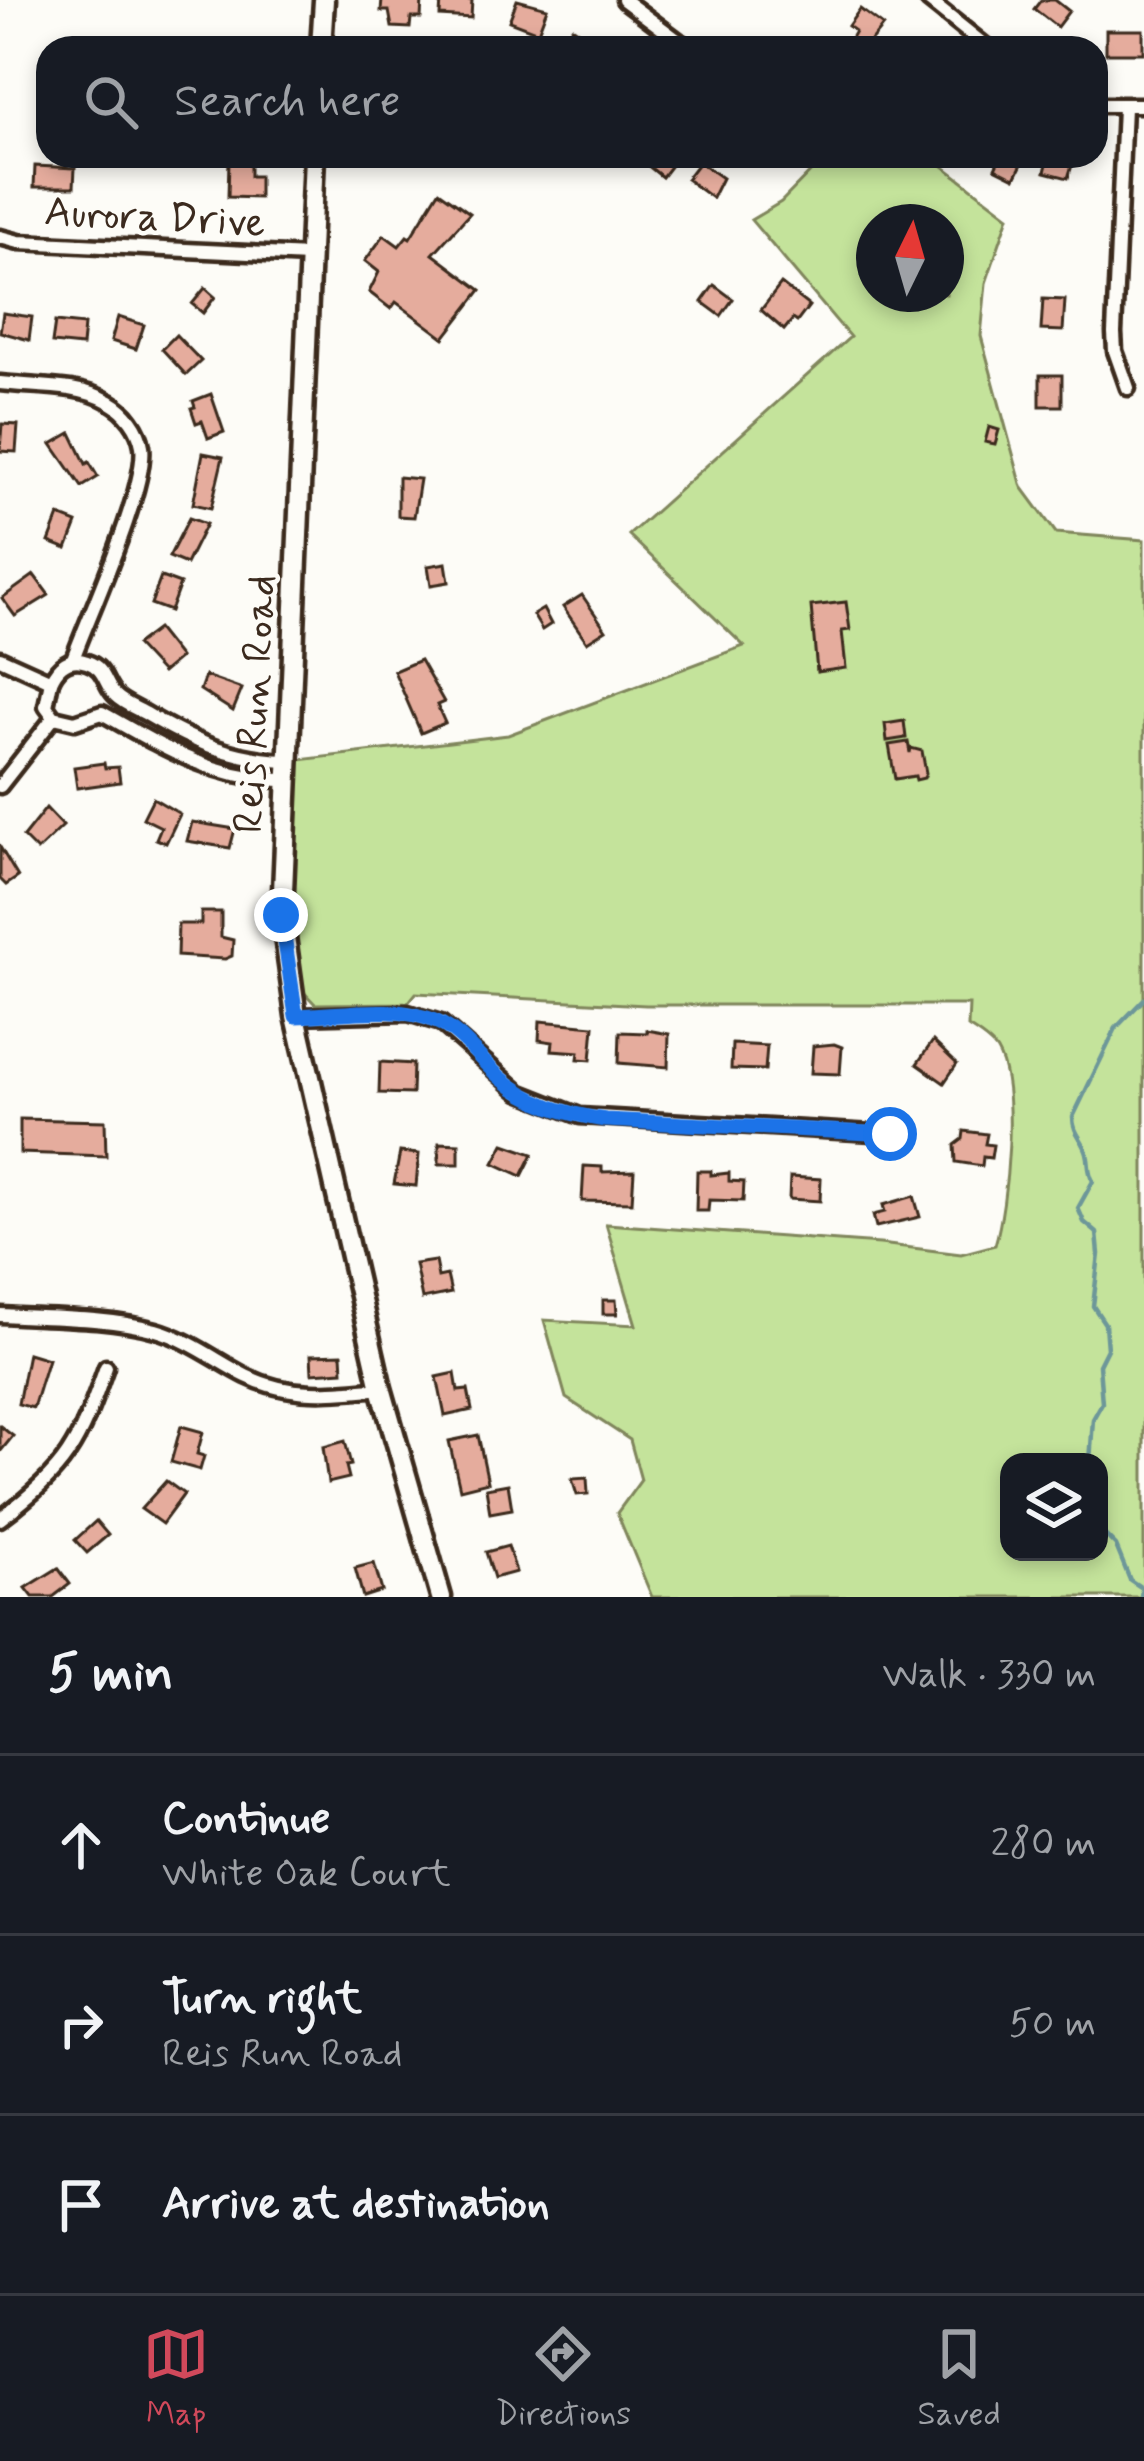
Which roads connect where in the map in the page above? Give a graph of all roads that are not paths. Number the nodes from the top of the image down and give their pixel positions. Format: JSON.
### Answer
{"nodes":[{"id":1,"x":324,"y":0,"type":"edge"},
{"id":2,"x":624,"y":0,"type":"edge"},
{"id":3,"x":928,"y":0,"type":"edge"},
{"id":4,"x":322,"y":36,"type":"edge"},
{"id":5,"x":672,"y":36,"type":"edge"},
{"id":6,"x":973,"y":36,"type":"edge"},
{"id":7,"x":1144,"y":105,"type":"edge"},
{"id":8,"x":1108,"y":106,"type":"edge"},
{"id":9,"x":1124,"y":107,"type":"junction"},
{"id":10,"x":313,"y":168,"type":"edge"},
{"id":11,"x":0,"y":237,"type":"edge"},
{"id":12,"x":308,"y":256,"type":"junction"},
{"id":13,"x":0,"y":383,"type":"edge"},
{"id":14,"x":1128,"y":388,"type":"dead end"},
{"id":15,"x":0,"y":658,"type":"edge"},
{"id":16,"x":73,"y":659,"type":"junction"},
{"id":17,"x":51,"y":680,"type":"junction"},
{"id":18,"x":112,"y":694,"type":"junction"},
{"id":19,"x":102,"y":713,"type":"junction"},
{"id":20,"x":54,"y":717,"type":"junction"},
{"id":21,"x":286,"y":771,"type":"junction"},
{"id":22,"x":0,"y":786,"type":"edge"},
{"id":23,"x":296,"y":1016,"type":"junction"},
{"id":24,"x":890,"y":1134,"type":"dead end"},
{"id":25,"x":0,"y":1316,"type":"edge"},
{"id":26,"x":106,"y":1367,"type":"dead end"},
{"id":27,"x":381,"y":1388,"type":"junction"},
{"id":28,"x":0,"y":1519,"type":"edge"},
{"id":29,"x":441,"y":1597,"type":"edge"}],
"edges":[{"from":1,"to":4,"type":"main road"},
{"from":2,"to":5,"type":"street"},
{"from":3,"to":6,"type":"street"},
{"from":7,"to":9,"type":"street"},
{"from":8,"to":9,"type":"street"},
{"from":9,"to":14,"type":"street"},
{"from":10,"to":12,"type":"main road","name":"Reis Run Road"},
{"from":11,"to":12,"type":"street","name":"Aurora Drive"},
{"from":12,"to":21,"type":"main road","name":"Reis Run Road"},
{"from":13,"to":16,"type":"street"},
{"from":15,"to":17,"type":"street"},
{"from":16,"to":17,"type":"street"},
{"from":16,"to":18,"type":"street"},
{"from":17,"to":20,"type":"street"},
{"from":18,"to":19,"type":"street"},
{"from":18,"to":21,"type":"street"},
{"from":19,"to":20,"type":"street"},
{"from":19,"to":21,"type":"street"},
{"from":20,"to":22,"type":"street"},
{"from":21,"to":23,"type":"main road","name":"Reis Run Road"},
{"from":23,"to":24,"type":"street"},
{"from":23,"to":27,"type":"main road","name":"Reis Run Road"},
{"from":25,"to":27,"type":"street"},
{"from":26,"to":28,"type":"street"},
{"from":27,"to":29,"type":"main road","name":"Reis Run Road"}]}
